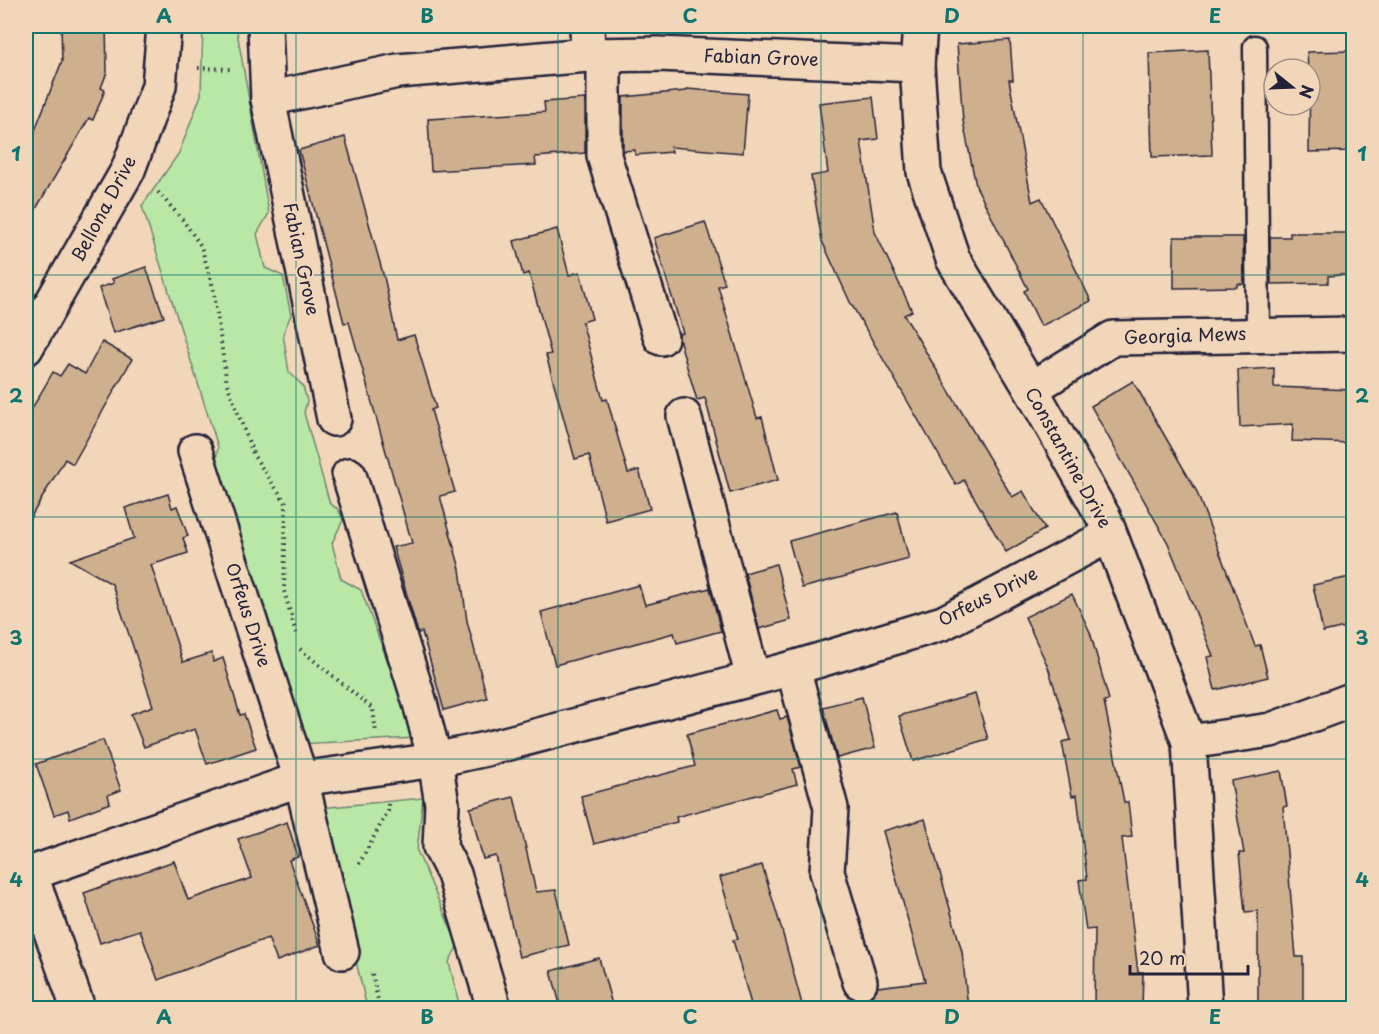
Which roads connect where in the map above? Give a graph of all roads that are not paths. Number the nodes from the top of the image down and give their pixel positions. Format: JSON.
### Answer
{"nodes":[{"id":1,"x":164,"y":26,"type":"edge"},
{"id":2,"x":265,"y":26,"type":"edge"},
{"id":3,"x":920,"y":26,"type":"edge"},
{"id":4,"x":593,"y":45,"type":"edge"},
{"id":5,"x":1255,"y":47,"type":"dead end"},
{"id":6,"x":917,"y":65,"type":"junction"},
{"id":7,"x":268,"y":99,"type":"junction"},
{"id":8,"x":1258,"y":333,"type":"junction"},
{"id":9,"x":1353,"y":334,"type":"edge"},
{"id":10,"x":661,"y":338,"type":"dead end"},
{"id":11,"x":26,"y":348,"type":"edge"},
{"id":12,"x":1031,"y":388,"type":"junction"},
{"id":13,"x":684,"y":416,"type":"dead end"},
{"id":14,"x":334,"y":419,"type":"dead end"},
{"id":15,"x":195,"y":451,"type":"dead end"},
{"id":16,"x":348,"y":475,"type":"dead end"},
{"id":17,"x":1110,"y":535,"type":"junction"},
{"id":18,"x":793,"y":668,"type":"junction"},
{"id":19,"x":753,"y":678,"type":"junction"},
{"id":20,"x":1353,"y":699,"type":"edge"},
{"id":21,"x":1189,"y":742,"type":"junction"},
{"id":22,"x":435,"y":760,"type":"junction"},
{"id":23,"x":301,"y":779,"type":"junction"},
{"id":24,"x":28,"y":874,"type":"edge"},
{"id":25,"x":356,"y":958,"type":"road end"},
{"id":26,"x":860,"y":982,"type":"dead end"},
{"id":27,"x":78,"y":1008,"type":"edge"},
{"id":28,"x":494,"y":1008,"type":"edge"},
{"id":29,"x":1205,"y":1008,"type":"edge"}],
"edges":[{"from":1,"to":11,"type":"street","name":"Bellona Drive"},
{"from":2,"to":7,"type":"street","name":"Fabian Grove"},
{"from":3,"to":6,"type":"street","name":"Constantine Drive"},
{"from":4,"to":6,"type":"street","name":"Fabian Grove"},
{"from":4,"to":7,"type":"street","name":"Fabian Grove"},
{"from":4,"to":10,"type":"street"},
{"from":5,"to":8,"type":"lane"},
{"from":6,"to":12,"type":"street","name":"Constantine Drive"},
{"from":7,"to":14,"type":"street","name":"Fabian Grove"},
{"from":8,"to":9,"type":"street","name":"Georgia Mews"},
{"from":8,"to":12,"type":"street","name":"Georgia Mews"},
{"from":12,"to":17,"type":"street","name":"Constantine Drive"},
{"from":13,"to":19,"type":"street"},
{"from":15,"to":23,"type":"street","name":"Orfeus Drive"},
{"from":16,"to":22,"type":"street"},
{"from":17,"to":18,"type":"street","name":"Orfeus Drive"},
{"from":17,"to":21,"type":"street","name":"Constantine Drive"},
{"from":18,"to":19,"type":"street","name":"Orfeus Drive"},
{"from":18,"to":26,"type":"street"},
{"from":19,"to":22,"type":"street","name":"Orfeus Drive"},
{"from":20,"to":21,"type":"street"},
{"from":21,"to":29,"type":"street","name":"Constantine Drive"},
{"from":22,"to":23,"type":"street","name":"Orfeus Drive"},
{"from":22,"to":28,"type":"street"},
{"from":23,"to":24,"type":"street","name":"Orfeus Drive"},
{"from":23,"to":25,"type":"street","name":"Orfeus Drive"},
{"from":24,"to":27,"type":"street"}]}
